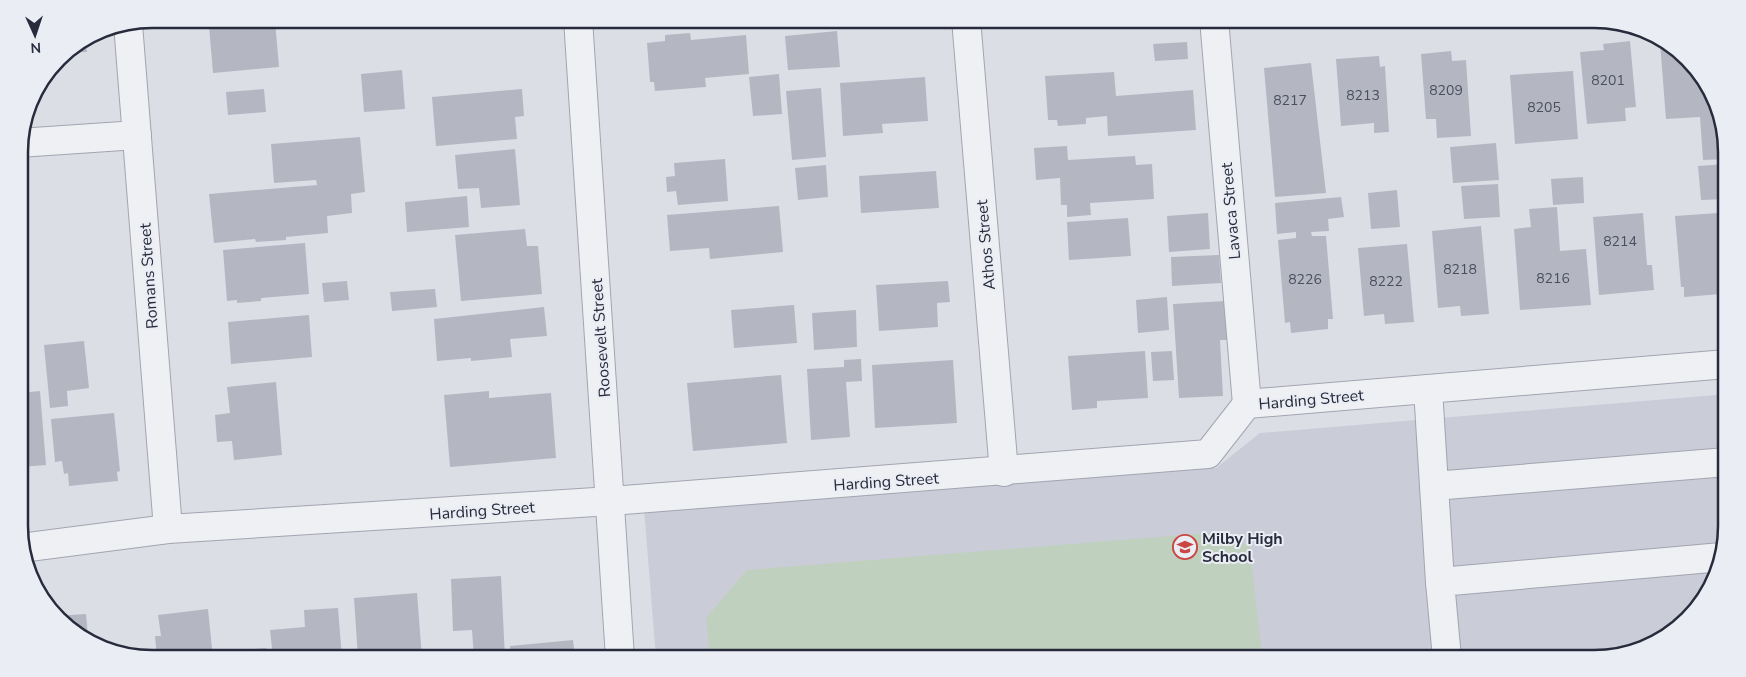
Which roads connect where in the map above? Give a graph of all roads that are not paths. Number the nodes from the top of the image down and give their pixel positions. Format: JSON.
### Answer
{"nodes":[{"id":1,"x":579,"y":28,"type":"edge"},
{"id":2,"x":967,"y":28,"type":"edge"},
{"id":3,"x":1215,"y":28,"type":"edge"},
{"id":4,"x":128,"y":30,"type":"edge"},
{"id":5,"x":137,"y":135,"type":"junction"},
{"id":6,"x":28,"y":142,"type":"edge"},
{"id":7,"x":1718,"y":365,"type":"edge"},
{"id":8,"x":1428,"y":389,"type":"junction"},
{"id":9,"x":1247,"y":404,"type":"junction"},
{"id":10,"x":1718,"y":463,"type":"edge"},
{"id":11,"x":1004,"y":472,"type":"junction"},
{"id":12,"x":1434,"y":486,"type":"junction"},
{"id":13,"x":611,"y":501,"type":"junction"},
{"id":14,"x":168,"y":529,"type":"junction"},
{"id":15,"x":30,"y":547,"type":"edge"},
{"id":16,"x":1714,"y":558,"type":"edge"},
{"id":17,"x":1440,"y":582,"type":"junction"},
{"id":18,"x":1446,"y":649,"type":"edge"},
{"id":19,"x":620,"y":650,"type":"edge"}],
"edges":[{"from":1,"to":13,"type":"street","name":"Roosevelt Street"},
{"from":2,"to":11,"type":"street","name":"Athos Street"},
{"from":3,"to":9,"type":"street","name":"Lavaca Street"},
{"from":4,"to":5,"type":"street","name":"Romans Street"},
{"from":5,"to":6,"type":"street"},
{"from":5,"to":14,"type":"street","name":"Romans Street"},
{"from":7,"to":8,"type":"street","name":"Harding Street"},
{"from":8,"to":9,"type":"street","name":"Harding Street"},
{"from":8,"to":12,"type":"street"},
{"from":9,"to":11,"type":"street","name":"Harding Street"},
{"from":10,"to":12,"type":"street"},
{"from":11,"to":13,"type":"street","name":"Harding Street"},
{"from":12,"to":17,"type":"street"},
{"from":13,"to":14,"type":"street","name":"Harding Street"},
{"from":13,"to":19,"type":"street","name":"Roosevelt Street"},
{"from":14,"to":15,"type":"street","name":"Harding Street"},
{"from":16,"to":17,"type":"street"},
{"from":17,"to":18,"type":"street"}]}
